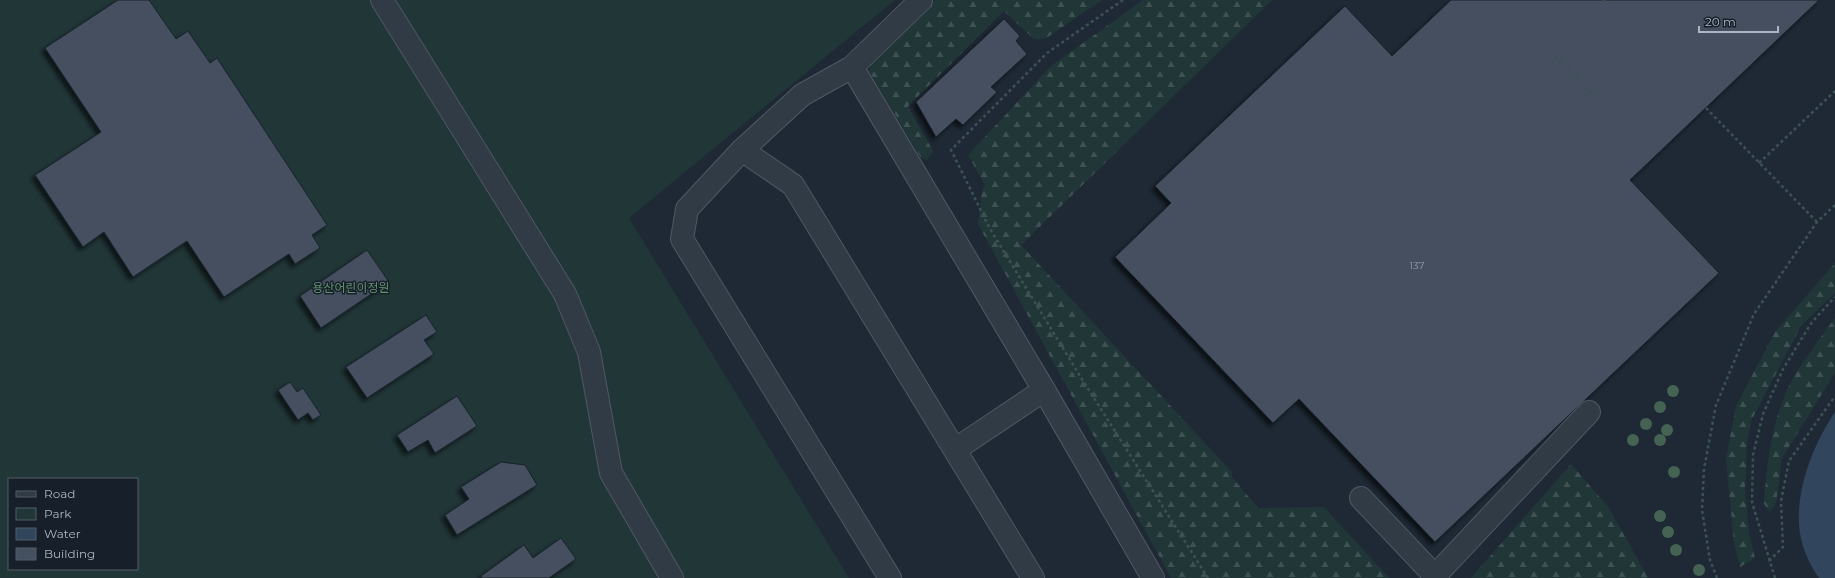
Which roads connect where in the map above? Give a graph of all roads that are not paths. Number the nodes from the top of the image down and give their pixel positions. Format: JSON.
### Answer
{"nodes":[{"id":1,"x":382,"y":0,"type":"edge"},
{"id":2,"x":921,"y":0,"type":"edge"},
{"id":3,"x":852,"y":67,"type":"junction"},
{"id":4,"x":742,"y":150,"type":"junction"},
{"id":5,"x":1044,"y":390,"type":"junction"},
{"id":6,"x":1589,"y":412,"type":"dead end"},
{"id":7,"x":956,"y":449,"type":"junction"},
{"id":8,"x":1361,"y":498,"type":"dead end"},
{"id":9,"x":1434,"y":577,"type":"edge"},
{"id":10,"x":672,"y":578,"type":"edge"},
{"id":11,"x":890,"y":578,"type":"edge"},
{"id":12,"x":1033,"y":578,"type":"edge"},
{"id":13,"x":1153,"y":578,"type":"edge"}],
"edges":[{"from":1,"to":10,"type":"lane"},
{"from":2,"to":3,"type":"lane"},
{"from":3,"to":4,"type":"lane"},
{"from":3,"to":5,"type":"lane"},
{"from":4,"to":7,"type":"lane"},
{"from":4,"to":11,"type":"lane"},
{"from":5,"to":7,"type":"lane"},
{"from":5,"to":13,"type":"lane"},
{"from":6,"to":9,"type":"lane"},
{"from":7,"to":12,"type":"lane"},
{"from":8,"to":9,"type":"lane"}]}
